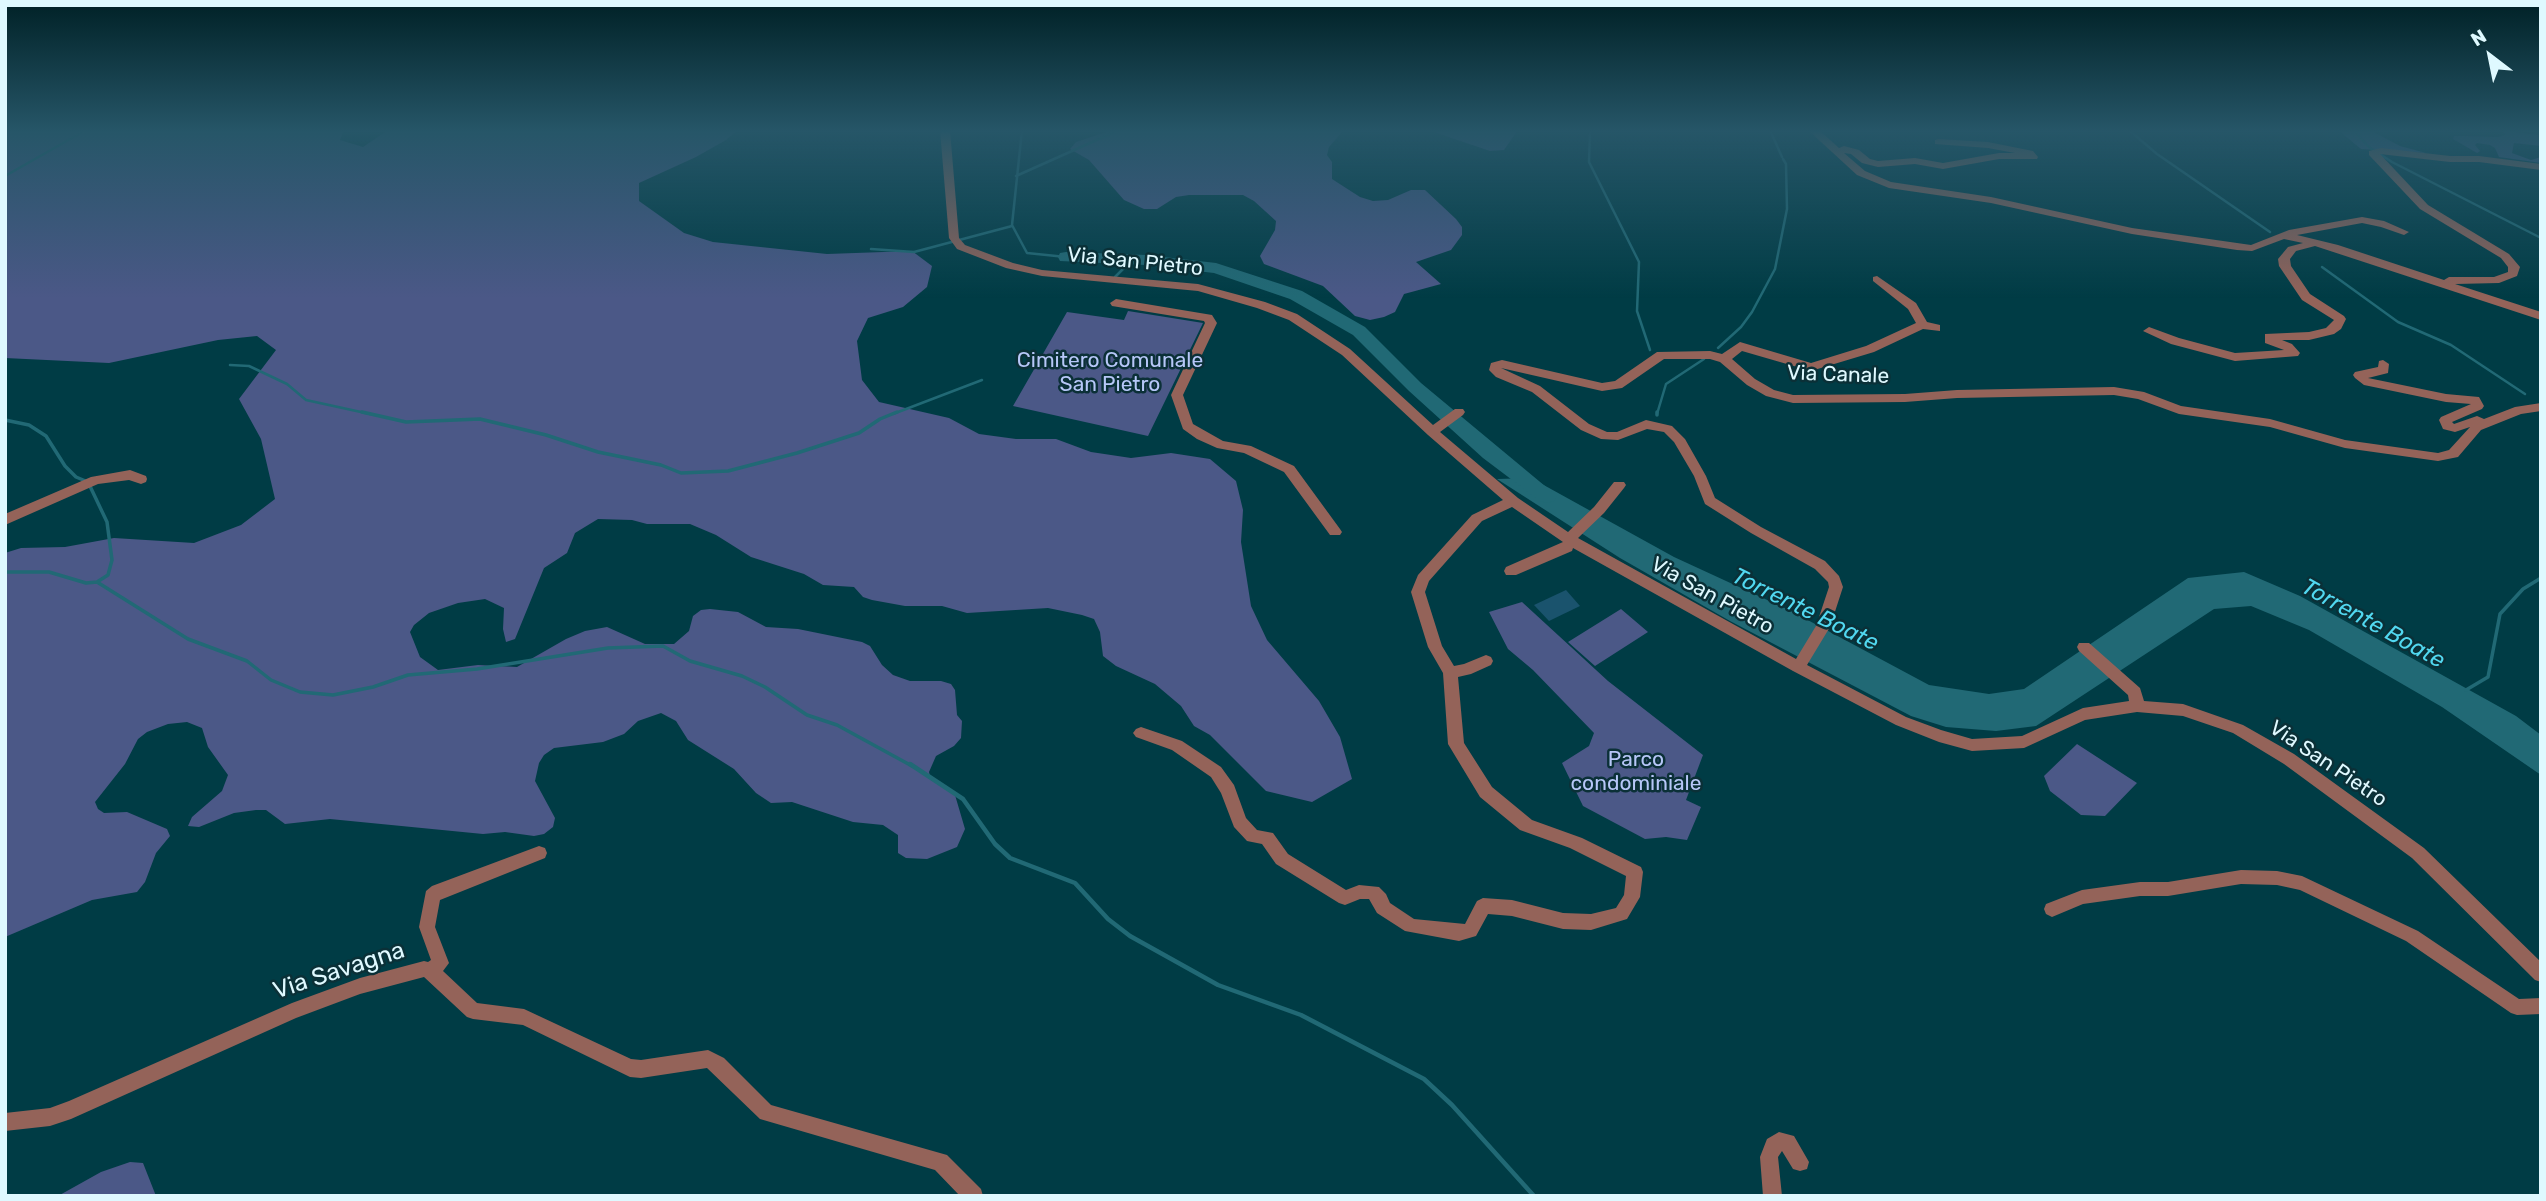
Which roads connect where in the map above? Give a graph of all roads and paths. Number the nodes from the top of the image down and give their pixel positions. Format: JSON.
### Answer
{"nodes":[{"id":1,"x":949,"y":186,"type":"edge"},
{"id":2,"x":1896,"y":186,"type":"edge"},
{"id":3,"x":2404,"y":186,"type":"edge"},
{"id":4,"x":2404,"y":232,"type":"dead end"},
{"id":5,"x":2272,"y":239,"type":"junction"},
{"id":6,"x":2319,"y":243,"type":"junction"},
{"id":7,"x":2403,"y":270,"type":"junction"},
{"id":8,"x":1877,"y":279,"type":"dead end"},
{"id":9,"x":1126,"y":282,"type":"junction"},
{"id":10,"x":2541,"y":316,"type":"edge"},
{"id":11,"x":1922,"y":325,"type":"junction"},
{"id":12,"x":1936,"y":327,"type":"dead end"},
{"id":13,"x":2149,"y":331,"type":"dead end"},
{"id":14,"x":1724,"y":359,"type":"junction"},
{"id":15,"x":2383,"y":363,"type":"dead end"},
{"id":16,"x":2541,"y":407,"type":"edge"},
{"id":17,"x":1457,"y":415,"type":"dead end"},
{"id":18,"x":2483,"y":425,"type":"junction"},
{"id":19,"x":1432,"y":432,"type":"junction"},
{"id":20,"x":141,"y":479,"type":"dead end"},
{"id":21,"x":1619,"y":485,"type":"dead end"},
{"id":22,"x":1513,"y":500,"type":"junction"},
{"id":23,"x":5,"y":520,"type":"edge"},
{"id":24,"x":1335,"y":532,"type":"dead end"},
{"id":25,"x":1573,"y":537,"type":"junction"},
{"id":26,"x":1511,"y":571,"type":"dead end"},
{"id":27,"x":2084,"y":647,"type":"dead end"},
{"id":28,"x":1486,"y":661,"type":"dead end"},
{"id":29,"x":1800,"y":664,"type":"junction"},
{"id":30,"x":1450,"y":672,"type":"junction"},
{"id":31,"x":2137,"y":706,"type":"junction"},
{"id":32,"x":1141,"y":733,"type":"dead end"},
{"id":33,"x":539,"y":853,"type":"dead end"},
{"id":34,"x":2052,"y":909,"type":"dead end"},
{"id":35,"x":431,"y":971,"type":"junction"},
{"id":36,"x":2541,"y":974,"type":"edge"},
{"id":37,"x":2541,"y":1006,"type":"edge"},
{"id":38,"x":5,"y":1122,"type":"edge"},
{"id":39,"x":1800,"y":1162,"type":"dead end"},
{"id":40,"x":974,"y":1196,"type":"edge"},
{"id":41,"x":1773,"y":1196,"type":"edge"}],
"edges":[{"from":1,"to":9,"type":"street","name":"Via San Pietro"},
{"from":2,"to":5,"type":"street"},
{"from":3,"to":7,"type":"street"},
{"from":4,"to":5,"type":"street"},
{"from":5,"to":6,"type":"street"},
{"from":6,"to":7,"type":"street"},
{"from":6,"to":13,"type":"street"},
{"from":7,"to":10,"type":"street"},
{"from":8,"to":11,"type":"street"},
{"from":9,"to":19,"type":"street","name":"Via San Pietro"},
{"from":9,"to":24,"type":"street"},
{"from":11,"to":12,"type":"street"},
{"from":11,"to":14,"type":"street"},
{"from":14,"to":18,"type":"street","name":"Via Canale"},
{"from":14,"to":29,"type":"street"},
{"from":15,"to":18,"type":"street"},
{"from":16,"to":18,"type":"street","name":"Via Canale"},
{"from":17,"to":19,"type":"street"},
{"from":19,"to":22,"type":"street","name":"Via San Pietro"},
{"from":20,"to":23,"type":"street"},
{"from":21,"to":25,"type":"street"},
{"from":22,"to":25,"type":"street","name":"Via San Pietro"},
{"from":22,"to":30,"type":"street"},
{"from":25,"to":26,"type":"street"},
{"from":25,"to":29,"type":"street","name":"Via San Pietro"},
{"from":27,"to":31,"type":"street"},
{"from":28,"to":30,"type":"street"},
{"from":29,"to":31,"type":"street","name":"Via San Pietro"},
{"from":30,"to":32,"type":"street"},
{"from":31,"to":36,"type":"street","name":"Via San Pietro"},
{"from":33,"to":35,"type":"street"},
{"from":34,"to":37,"type":"street"},
{"from":35,"to":38,"type":"street","name":"Via Savagna"},
{"from":35,"to":40,"type":"street","name":"Via Savagna"},
{"from":39,"to":41,"type":"street"}]}
